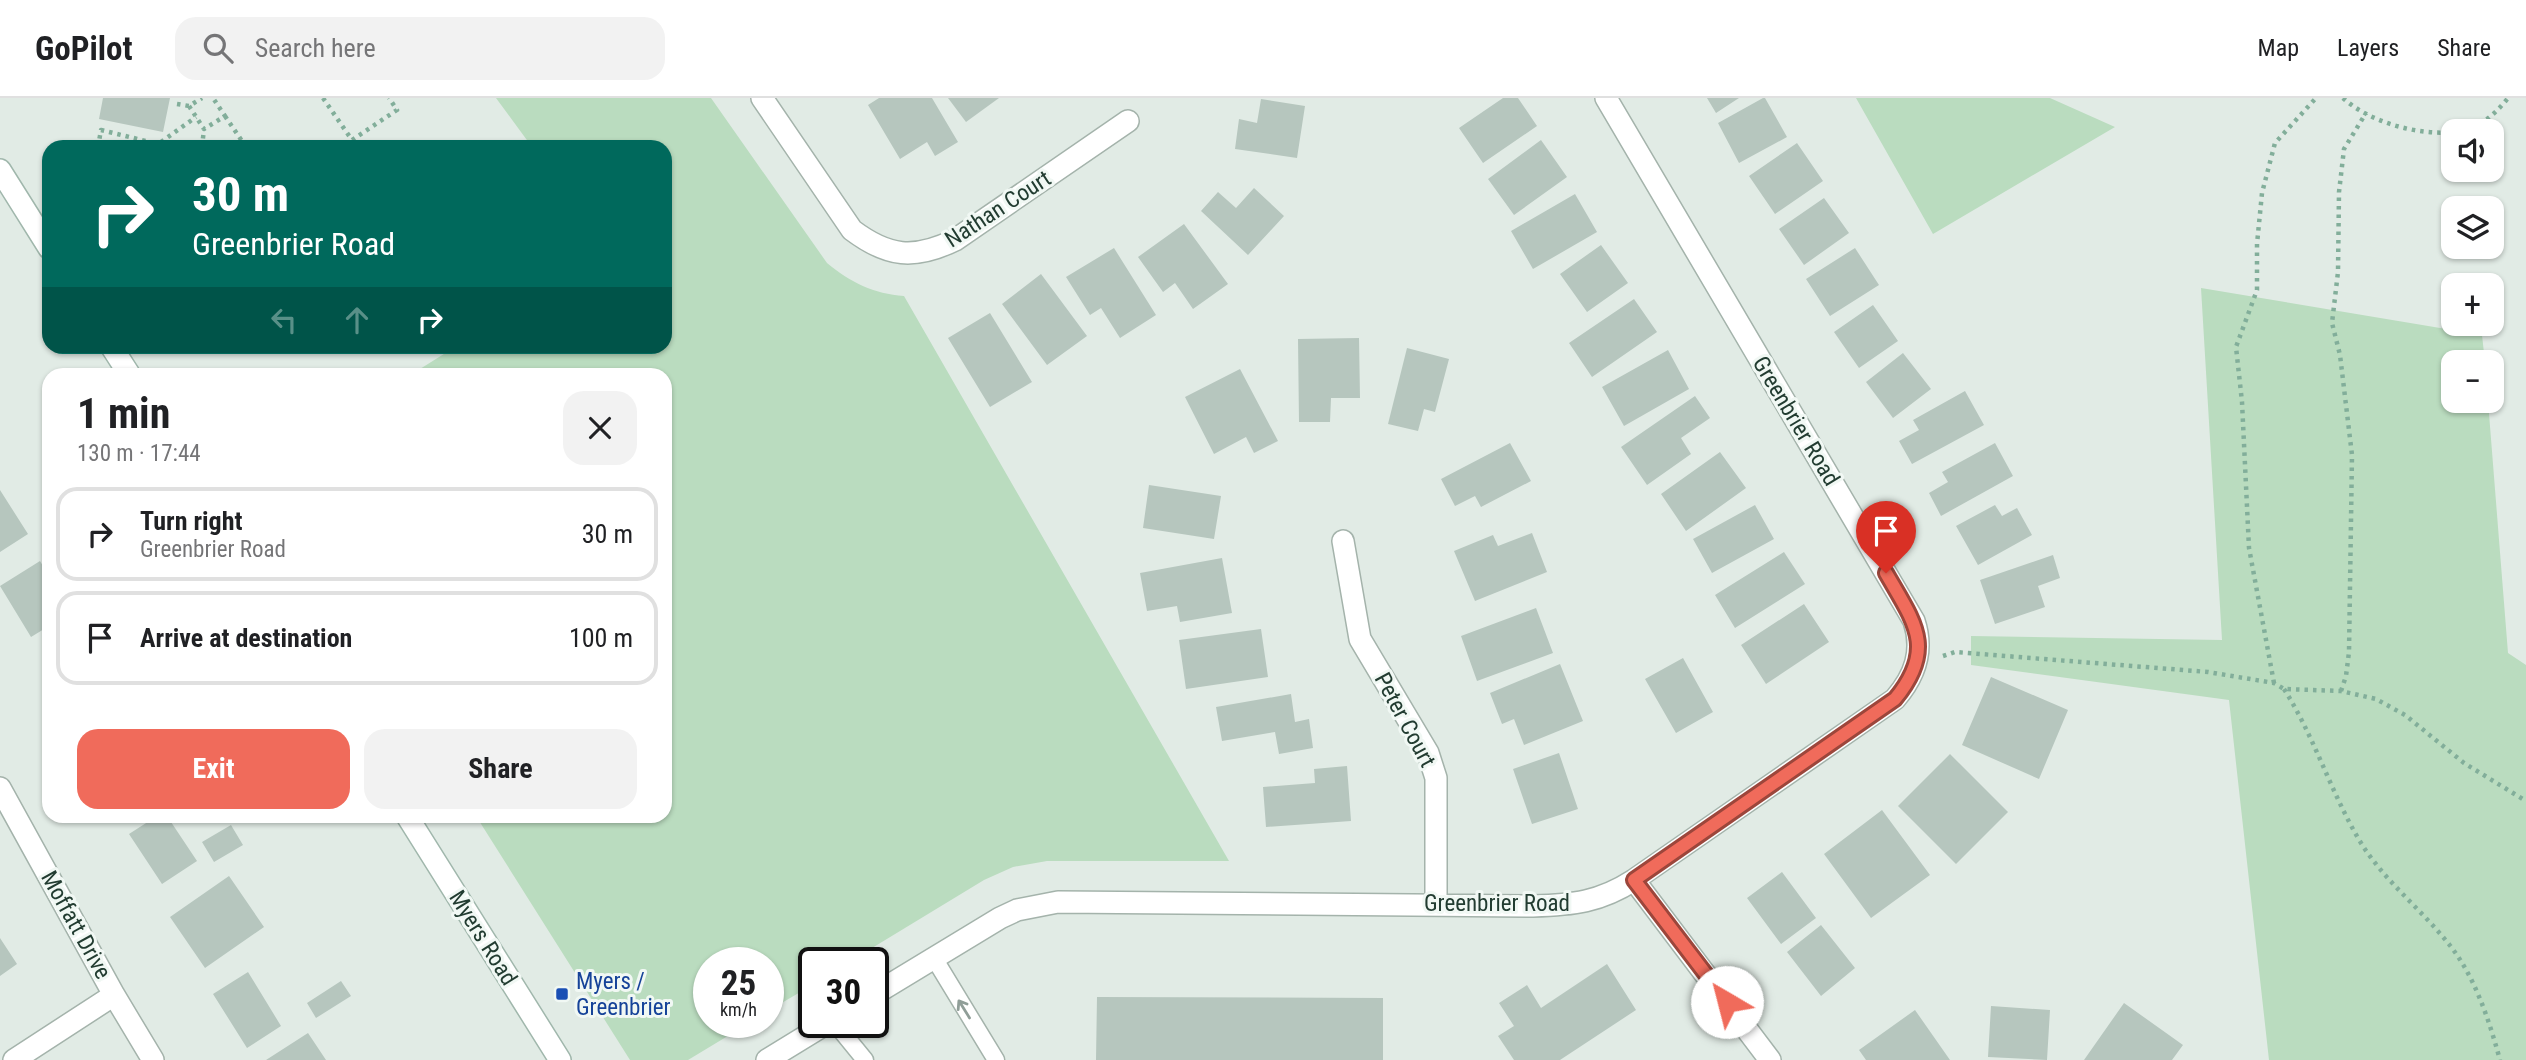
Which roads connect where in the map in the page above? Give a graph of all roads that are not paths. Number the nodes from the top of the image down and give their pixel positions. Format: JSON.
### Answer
{"nodes":[{"id":1,"x":762,"y":98,"type":"edge"},
{"id":2,"x":1606,"y":98,"type":"edge"},
{"id":3,"x":1128,"y":121,"type":"dead end"},
{"id":4,"x":0,"y":170,"type":"edge"},
{"id":5,"x":42,"y":237,"type":"edge"},
{"id":6,"x":1343,"y":541,"type":"dead end"},
{"id":7,"x":0,"y":788,"type":"edge"},
{"id":8,"x":411,"y":823,"type":"edge"},
{"id":9,"x":1634,"y":880,"type":"junction"},
{"id":10,"x":1436,"y":904,"type":"junction"},
{"id":11,"x":934,"y":958,"type":"junction"},
{"id":12,"x":889,"y":985,"type":"edge"},
{"id":13,"x":114,"y":995,"type":"junction"},
{"id":14,"x":805,"y":1038,"type":"edge"},
{"id":15,"x":846,"y":1038,"type":"edge"},
{"id":16,"x":14,"y":1060,"type":"edge"},
{"id":17,"x":153,"y":1060,"type":"edge"},
{"id":18,"x":560,"y":1060,"type":"edge"},
{"id":19,"x":767,"y":1060,"type":"edge"},
{"id":20,"x":865,"y":1060,"type":"edge"},
{"id":21,"x":996,"y":1060,"type":"edge"},
{"id":22,"x":1770,"y":1060,"type":"edge"}],
"edges":[{"from":1,"to":3,"type":"street","name":"Nathan Court"},
{"from":2,"to":9,"type":"street","name":"Greenbrier Road"},
{"from":4,"to":5,"type":"street"},
{"from":6,"to":10,"type":"street","name":"Peter Court"},
{"from":7,"to":13,"type":"street","name":"Moffatt Drive"},
{"from":8,"to":18,"type":"street","name":"Myers Road"},
{"from":9,"to":10,"type":"street","name":"Greenbrier Road"},
{"from":9,"to":22,"type":"street"},
{"from":10,"to":11,"type":"street","name":"Greenbrier Road"},
{"from":11,"to":12,"type":"street","name":"Greenbrier Road"},
{"from":21,"to":11,"type":"lane","one_way":true},
{"from":13,"to":16,"type":"street"},
{"from":13,"to":17,"type":"street","name":"Moffatt Drive"},
{"from":14,"to":19,"type":"street"},
{"from":15,"to":20,"type":"lane"}]}
